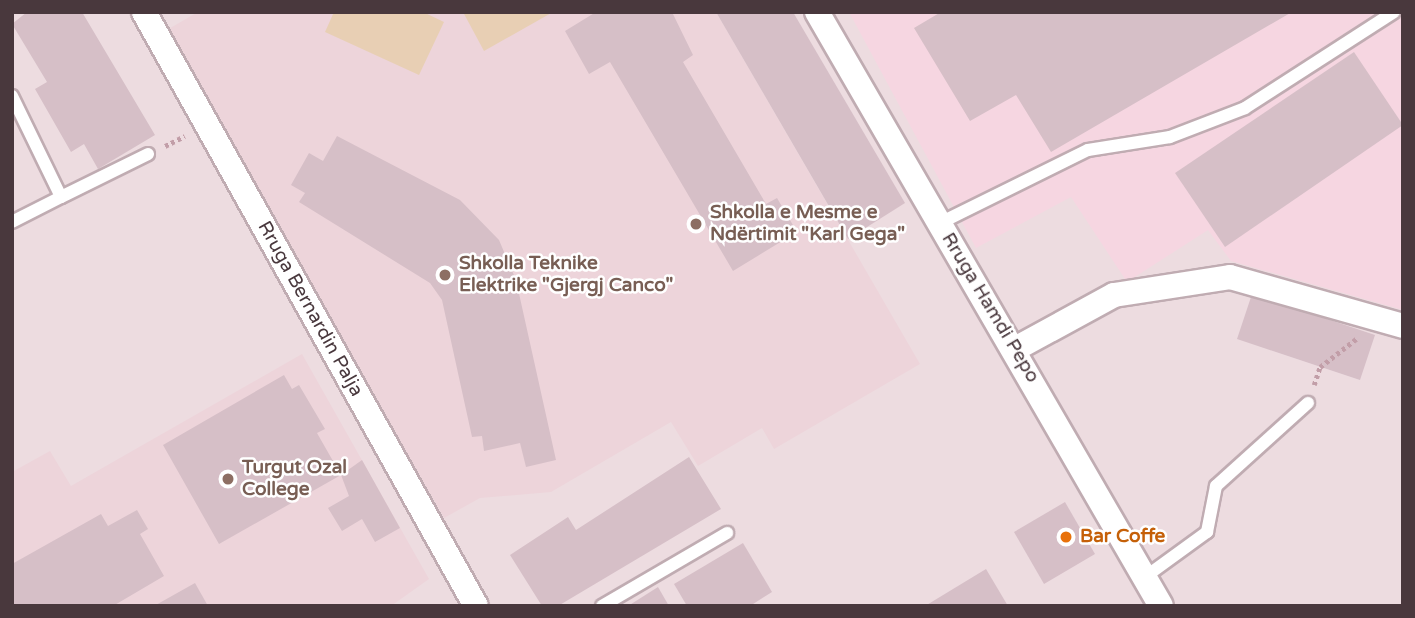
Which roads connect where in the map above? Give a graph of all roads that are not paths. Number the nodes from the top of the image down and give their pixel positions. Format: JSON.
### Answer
{"nodes":[{"id":1,"x":144,"y":12,"type":"edge"},
{"id":2,"x":817,"y":12,"type":"edge"},
{"id":3,"x":1394,"y":12,"type":"edge"},
{"id":4,"x":12,"y":96,"type":"edge"},
{"id":5,"x":148,"y":155,"type":"road end"},
{"id":6,"x":61,"y":197,"type":"junction"},
{"id":7,"x":12,"y":222,"type":"edge"},
{"id":8,"x":940,"y":223,"type":"junction"},
{"id":9,"x":1392,"y":323,"type":"edge"},
{"id":10,"x":1015,"y":349,"type":"junction"},
{"id":11,"x":1308,"y":403,"type":"road end"},
{"id":12,"x":727,"y":533,"type":"dead end"},
{"id":13,"x":1145,"y":577,"type":"junction"},
{"id":14,"x":476,"y":606,"type":"edge"},
{"id":15,"x":602,"y":606,"type":"edge"},
{"id":16,"x":1161,"y":606,"type":"edge"}],
"edges":[{"from":1,"to":14,"type":"street","name":"Rruga Bernardin Palja"},
{"from":2,"to":8,"type":"street","name":"Rruga Hamdi Pepo"},
{"from":3,"to":8,"type":"lane"},
{"from":4,"to":6,"type":"lane"},
{"from":5,"to":6,"type":"lane"},
{"from":6,"to":7,"type":"lane"},
{"from":8,"to":10,"type":"street","name":"Rruga Hamdi Pepo"},
{"from":9,"to":10,"type":"street"},
{"from":10,"to":13,"type":"street","name":"Rruga Hamdi Pepo"},
{"from":11,"to":13,"type":"lane"},
{"from":12,"to":15,"type":"lane"},
{"from":13,"to":16,"type":"street","name":"Rruga Hamdi Pepo"}]}
